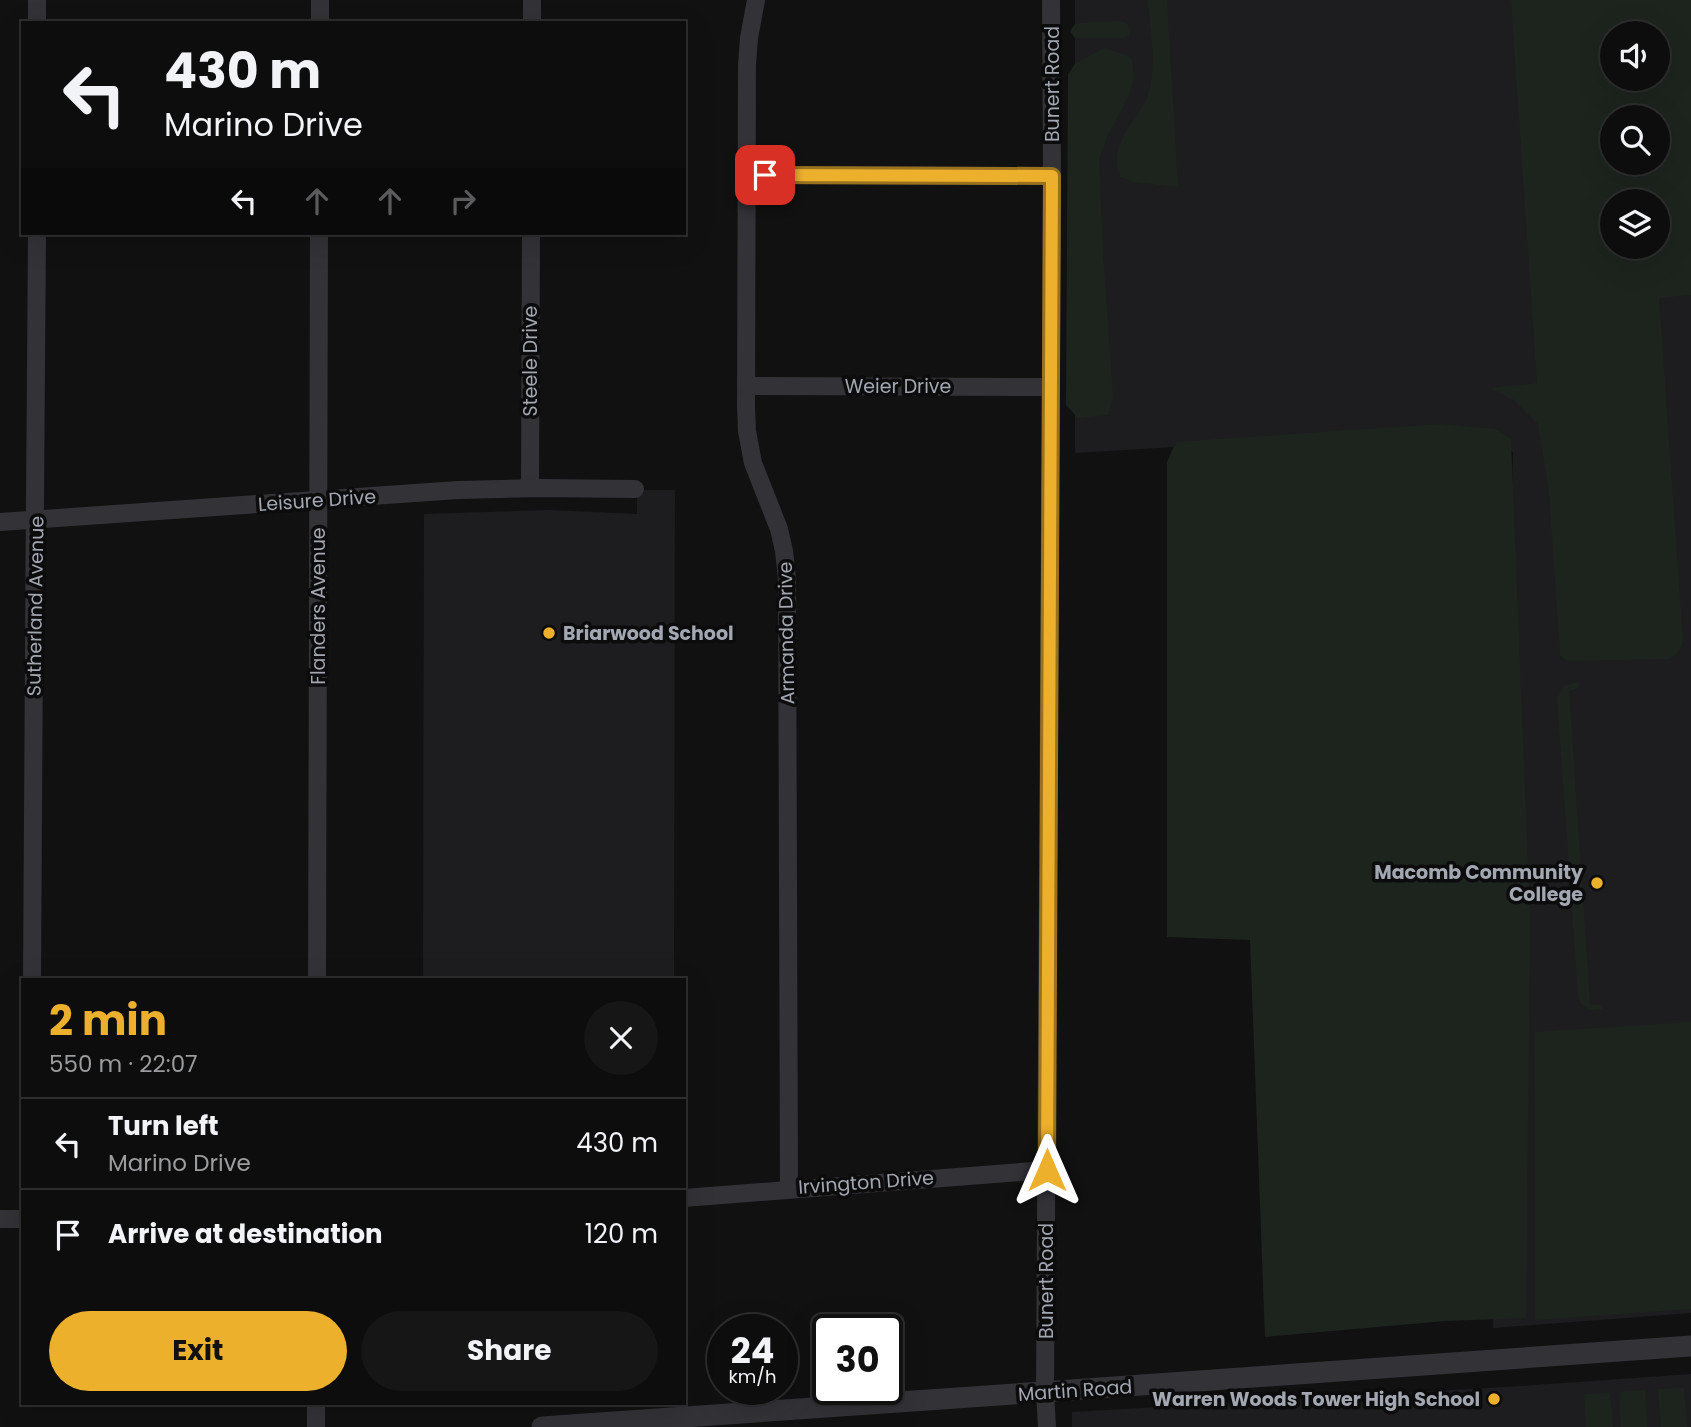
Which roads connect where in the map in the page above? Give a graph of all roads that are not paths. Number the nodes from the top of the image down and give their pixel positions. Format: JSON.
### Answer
{"nodes":[{"id":1,"x":37,"y":0,"type":"edge"},
{"id":2,"x":320,"y":0,"type":"edge"},
{"id":3,"x":532,"y":0,"type":"edge"},
{"id":4,"x":756,"y":0,"type":"edge"},
{"id":5,"x":1051,"y":0,"type":"edge"},
{"id":6,"x":37,"y":21,"type":"edge"},
{"id":7,"x":320,"y":21,"type":"edge"},
{"id":8,"x":532,"y":21,"type":"edge"},
{"id":9,"x":746,"y":175,"type":"junction"},
{"id":10,"x":1052,"y":176,"type":"junction"},
{"id":11,"x":37,"y":235,"type":"edge"},
{"id":12,"x":319,"y":235,"type":"edge"},
{"id":13,"x":531,"y":235,"type":"edge"},
{"id":14,"x":746,"y":386,"type":"junction"},
{"id":15,"x":1051,"y":387,"type":"junction"},
{"id":16,"x":530,"y":488,"type":"junction"},
{"id":17,"x":635,"y":489,"type":"dead end"},
{"id":18,"x":318,"y":500,"type":"junction"},
{"id":19,"x":36,"y":519,"type":"junction"},
{"id":20,"x":0,"y":522,"type":"edge"},
{"id":21,"x":32,"y":978,"type":"edge"},
{"id":22,"x":317,"y":978,"type":"edge"},
{"id":23,"x":1047,"y":1170,"type":"junction"},
{"id":24,"x":789,"y":1188,"type":"junction"},
{"id":25,"x":686,"y":1198,"type":"edge"},
{"id":26,"x":0,"y":1219,"type":"edge"},
{"id":27,"x":21,"y":1219,"type":"edge"},
{"id":28,"x":1691,"y":1346,"type":"edge"},
{"id":29,"x":1045,"y":1392,"type":"junction"},
{"id":30,"x":316,"y":1405,"type":"edge"},
{"id":31,"x":316,"y":1427,"type":"edge"},
{"id":32,"x":542,"y":1427,"type":"edge"},
{"id":33,"x":1047,"y":1427,"type":"edge"}],
"edges":[{"from":1,"to":6,"type":"street"},
{"from":2,"to":7,"type":"street"},
{"from":3,"to":8,"type":"street"},
{"from":4,"to":9,"type":"street","name":"Armanda Drive"},
{"from":5,"to":10,"type":"street","name":"Bunert Road"},
{"from":9,"to":10,"type":"street"},
{"from":9,"to":14,"type":"street","name":"Armanda Drive"},
{"from":10,"to":15,"type":"street","name":"Bunert Road"},
{"from":11,"to":19,"type":"street","name":"Sutherland Avenue"},
{"from":12,"to":18,"type":"street","name":"Flanders Avenue"},
{"from":13,"to":16,"type":"street","name":"Steele Drive"},
{"from":14,"to":15,"type":"street","name":"Weier Drive"},
{"from":14,"to":24,"type":"street","name":"Armanda Drive"},
{"from":15,"to":23,"type":"street","name":"Bunert Road"},
{"from":16,"to":17,"type":"street","name":"Leisure Drive"},
{"from":16,"to":18,"type":"street","name":"Leisure Drive"},
{"from":18,"to":19,"type":"street","name":"Leisure Drive"},
{"from":18,"to":22,"type":"street","name":"Flanders Avenue"},
{"from":19,"to":20,"type":"street","name":"Leisure Drive"},
{"from":19,"to":21,"type":"street","name":"Sutherland Avenue"},
{"from":23,"to":24,"type":"street","name":"Irvington Drive"},
{"from":23,"to":29,"type":"street","name":"Bunert Road"},
{"from":24,"to":25,"type":"street","name":"Irvington Drive"},
{"from":26,"to":27,"type":"street"},
{"from":28,"to":29,"type":"street","name":"Martin Road"},
{"from":29,"to":32,"type":"street","name":"Martin Road"},
{"from":29,"to":33,"type":"street","name":"Bunert Road"},
{"from":30,"to":31,"type":"street"}]}
